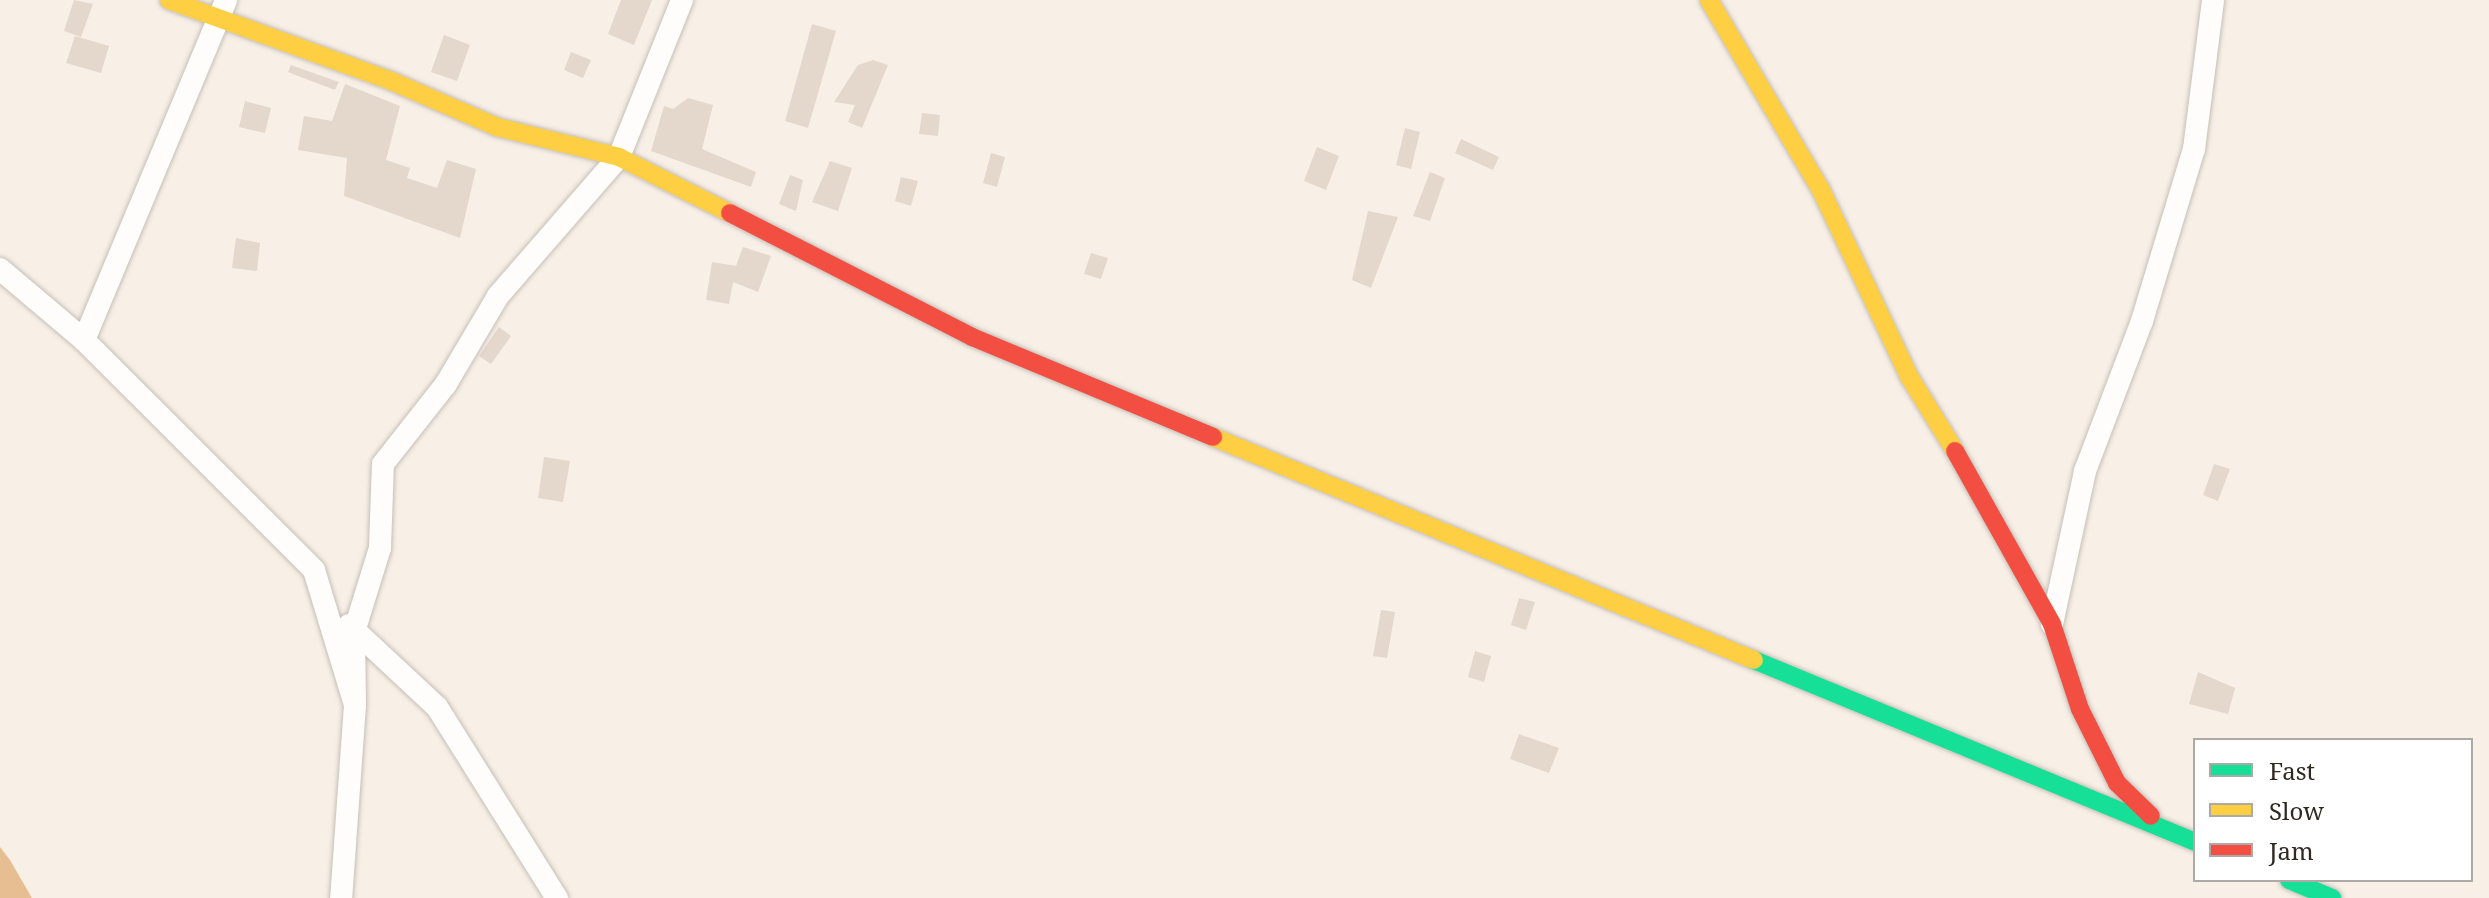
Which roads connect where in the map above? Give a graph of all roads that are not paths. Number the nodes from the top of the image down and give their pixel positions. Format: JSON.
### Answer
{"nodes":[{"id":1,"x":169,"y":0,"type":"edge"},
{"id":2,"x":682,"y":0,"type":"edge"},
{"id":3,"x":1709,"y":0,"type":"edge"},
{"id":4,"x":2213,"y":0,"type":"edge"},
{"id":5,"x":223,"y":9,"type":"edge"},
{"id":6,"x":619,"y":157,"type":"junction"},
{"id":7,"x":0,"y":269,"type":"edge"},
{"id":8,"x":84,"y":340,"type":"junction"},
{"id":9,"x":314,"y":570,"type":"junction"},
{"id":10,"x":2052,"y":624,"type":"junction"},
{"id":11,"x":354,"y":632,"type":"junction"},
{"id":12,"x":355,"y":705,"type":"junction"},
{"id":13,"x":2166,"y":830,"type":"junction"},
{"id":14,"x":2193,"y":841,"type":"edge"},
{"id":15,"x":2294,"y":882,"type":"edge"},
{"id":16,"x":341,"y":898,"type":"edge"},
{"id":17,"x":557,"y":898,"type":"edge"},
{"id":18,"x":2332,"y":898,"type":"edge"}],
"edges":[{"from":1,"to":5,"type":"street"},
{"from":2,"to":6,"type":"street"},
{"from":3,"to":10,"type":"street"},
{"from":4,"to":10,"type":"street"},
{"from":5,"to":6,"type":"street"},
{"from":5,"to":8,"type":"street"},
{"from":6,"to":11,"type":"street"},
{"from":6,"to":13,"type":"street"},
{"from":7,"to":8,"type":"street"},
{"from":8,"to":9,"type":"street"},
{"from":9,"to":11,"type":"street"},
{"from":9,"to":12,"type":"street"},
{"from":10,"to":13,"type":"street"},
{"from":11,"to":12,"type":"street"},
{"from":11,"to":17,"type":"street"},
{"from":12,"to":16,"type":"street"},
{"from":13,"to":14,"type":"street"},
{"from":15,"to":18,"type":"street"}]}
